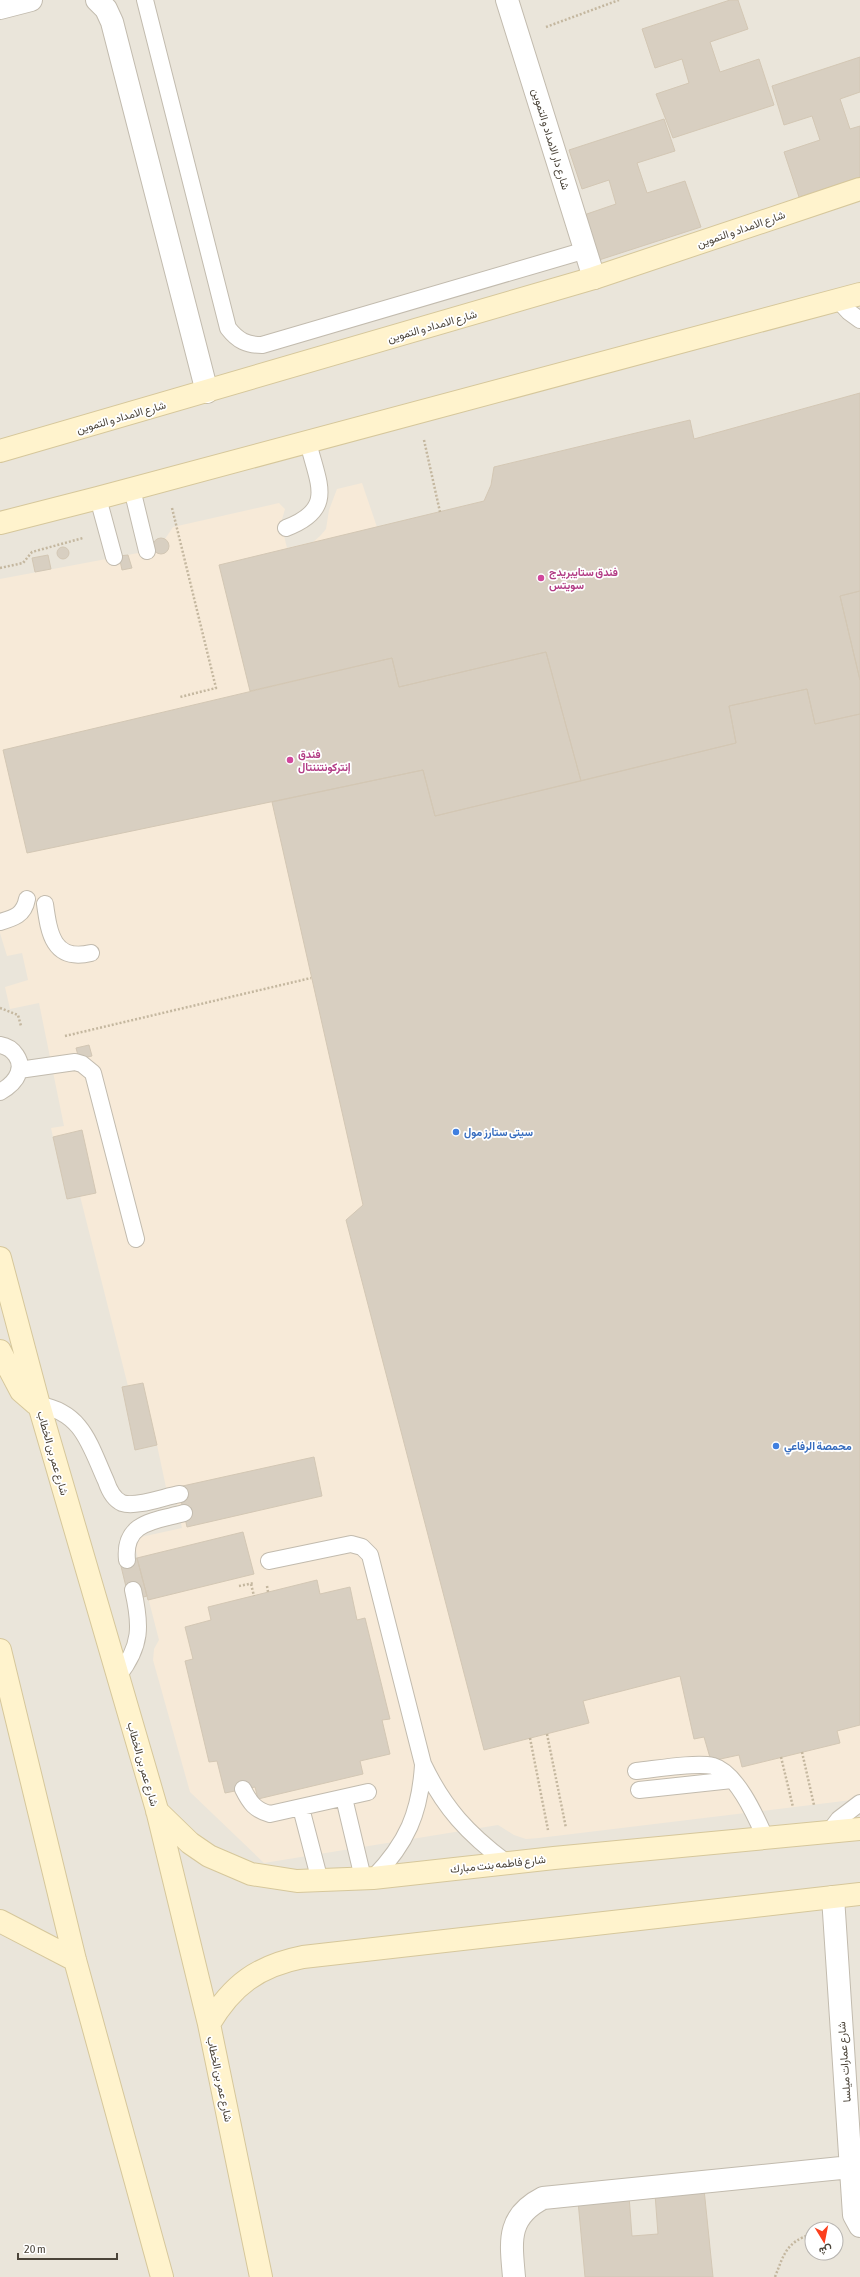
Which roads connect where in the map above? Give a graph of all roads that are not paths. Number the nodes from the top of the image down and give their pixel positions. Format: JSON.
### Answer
{"nodes":[{"id":1,"x":31,"y":0,"type":"edge"},
{"id":2,"x":97,"y":0,"type":"edge"},
{"id":3,"x":145,"y":0,"type":"edge"},
{"id":4,"x":507,"y":0,"type":"edge"},
{"id":5,"x":0,"y":8,"type":"edge"},
{"id":6,"x":860,"y":189,"type":"edge"},
{"id":7,"x":586,"y":250,"type":"junction"},
{"id":8,"x":594,"y":278,"type":"junction"},
{"id":9,"x":860,"y":294,"type":"edge"},
{"id":10,"x":838,"y":300,"type":"junction"},
{"id":11,"x":860,"y":320,"type":"edge"},
{"id":12,"x":207,"y":392,"type":"junction"},
{"id":13,"x":308,"y":442,"type":"junction"},
{"id":14,"x":0,"y":451,"type":"edge"},
{"id":15,"x":132,"y":489,"type":"junction"},
{"id":16,"x":98,"y":498,"type":"junction"},
{"id":17,"x":0,"y":523,"type":"edge"},
{"id":18,"x":286,"y":528,"type":"dead end"},
{"id":19,"x":147,"y":551,"type":"dead end"},
{"id":20,"x":114,"y":557,"type":"dead end"},
{"id":21,"x":27,"y":899,"type":"dead end"},
{"id":22,"x":45,"y":904,"type":"dead end"},
{"id":23,"x":0,"y":922,"type":"edge"},
{"id":24,"x":91,"y":953,"type":"dead end"},
{"id":25,"x":0,"y":1045,"type":"edge"},
{"id":26,"x":19,"y":1070,"type":"junction"},
{"id":27,"x":0,"y":1092,"type":"edge"},
{"id":28,"x":136,"y":1239,"type":"dead end"},
{"id":29,"x":0,"y":1258,"type":"edge"},
{"id":30,"x":0,"y":1351,"type":"edge"},
{"id":31,"x":38,"y":1405,"type":"junction"},
{"id":32,"x":180,"y":1494,"type":"dead end"},
{"id":33,"x":184,"y":1513,"type":"dead end"},
{"id":34,"x":127,"y":1560,"type":"dead end"},
{"id":35,"x":269,"y":1561,"type":"dead end"},
{"id":36,"x":133,"y":1590,"type":"dead end"},
{"id":37,"x":0,"y":1650,"type":"edge"},
{"id":38,"x":118,"y":1676,"type":"junction"},
{"id":39,"x":423,"y":1764,"type":"junction"},
{"id":40,"x":636,"y":1771,"type":"dead end"},
{"id":41,"x":732,"y":1780,"type":"junction"},
{"id":42,"x":243,"y":1789,"type":"dead end"},
{"id":43,"x":639,"y":1790,"type":"dead end"},
{"id":44,"x":368,"y":1792,"type":"dead end"},
{"id":45,"x":344,"y":1798,"type":"junction"},
{"id":46,"x":860,"y":1803,"type":"edge"},
{"id":47,"x":301,"y":1808,"type":"junction"},
{"id":48,"x":157,"y":1810,"type":"junction"},
{"id":49,"x":860,"y":1829,"type":"edge"},
{"id":50,"x":816,"y":1833,"type":"junction"},
{"id":51,"x":765,"y":1837,"type":"junction"},
{"id":52,"x":507,"y":1863,"type":"junction"},
{"id":53,"x":368,"y":1878,"type":"junction"},
{"id":54,"x":320,"y":1881,"type":"junction"},
{"id":55,"x":860,"y":1894,"type":"edge"},
{"id":56,"x":833,"y":1897,"type":"junction"},
{"id":57,"x":0,"y":1921,"type":"edge"},
{"id":58,"x":75,"y":1960,"type":"junction"},
{"id":59,"x":209,"y":2024,"type":"junction"},
{"id":60,"x":851,"y":2167,"type":"junction"},
{"id":61,"x":860,"y":2226,"type":"edge"},
{"id":62,"x":162,"y":2277,"type":"edge"},
{"id":63,"x":261,"y":2277,"type":"edge"},
{"id":64,"x":514,"y":2277,"type":"edge"}],
"edges":[{"from":1,"to":5,"type":"street"},
{"from":2,"to":12,"type":"street"},
{"from":3,"to":7,"type":"lane"},
{"from":4,"to":7,"type":"street","name":"شارع دار الامداد و التموين"},
{"from":6,"to":8,"type":"street","name":"شارع الامداد و التموين"},
{"from":7,"to":8,"type":"street","name":"شارع دار الامداد و التموين"},
{"from":8,"to":12,"type":"street","name":"شارع الامداد و التموين"},
{"from":9,"to":10,"type":"street"},
{"from":10,"to":11,"type":"lane"},
{"from":10,"to":13,"type":"street"},
{"from":12,"to":14,"type":"street","name":"شارع الامداد و التموين"},
{"from":13,"to":15,"type":"street"},
{"from":13,"to":18,"type":"lane"},
{"from":15,"to":16,"type":"street"},
{"from":15,"to":19,"type":"lane"},
{"from":16,"to":17,"type":"street"},
{"from":16,"to":20,"type":"lane"},
{"from":21,"to":23,"type":"lane"},
{"from":22,"to":24,"type":"lane"},
{"from":25,"to":26,"type":"lane"},
{"from":26,"to":27,"type":"lane"},
{"from":26,"to":28,"type":"lane"},
{"from":29,"to":31,"type":"street","name":"شارع عمر بن الخطاب"},
{"from":30,"to":31,"type":"street"},
{"from":31,"to":32,"type":"lane"},
{"from":31,"to":38,"type":"street","name":"شارع عمر بن الخطاب"},
{"from":33,"to":34,"type":"lane"},
{"from":35,"to":39,"type":"lane"},
{"from":36,"to":38,"type":"lane"},
{"from":37,"to":58,"type":"street"},
{"from":38,"to":48,"type":"street","name":"شارع عمر بن الخطاب"},
{"from":39,"to":52,"type":"lane"},
{"from":39,"to":53,"type":"lane"},
{"from":40,"to":41,"type":"lane"},
{"from":41,"to":43,"type":"lane"},
{"from":41,"to":51,"type":"lane"},
{"from":42,"to":47,"type":"lane"},
{"from":44,"to":45,"type":"lane"},
{"from":45,"to":47,"type":"lane"},
{"from":45,"to":53,"type":"lane"},
{"from":46,"to":50,"type":"lane"},
{"from":47,"to":54,"type":"lane"},
{"from":48,"to":54,"type":"street","name":"شارع فاطمه بنت مبارك"},
{"from":48,"to":59,"type":"street","name":"شارع عمر بن الخطاب"},
{"from":49,"to":50,"type":"street","name":"شارع فاطمه بنت مبارك"},
{"from":50,"to":51,"type":"street","name":"شارع فاطمه بنت مبارك"},
{"from":51,"to":52,"type":"street","name":"شارع فاطمه بنت مبارك"},
{"from":52,"to":53,"type":"street","name":"شارع فاطمه بنت مبارك"},
{"from":53,"to":54,"type":"street","name":"شارع فاطمه بنت مبارك"},
{"from":55,"to":56,"type":"street"},
{"from":56,"to":59,"type":"street"},
{"from":56,"to":60,"type":"street","name":"شارع عمارات ميلسا"},
{"from":57,"to":58,"type":"street"},
{"from":58,"to":62,"type":"street"},
{"from":59,"to":63,"type":"street","name":"شارع عمر بن الخطاب"},
{"from":60,"to":61,"type":"street","name":"شارع عمارات ميلسا"},
{"from":60,"to":64,"type":"street"}]}
